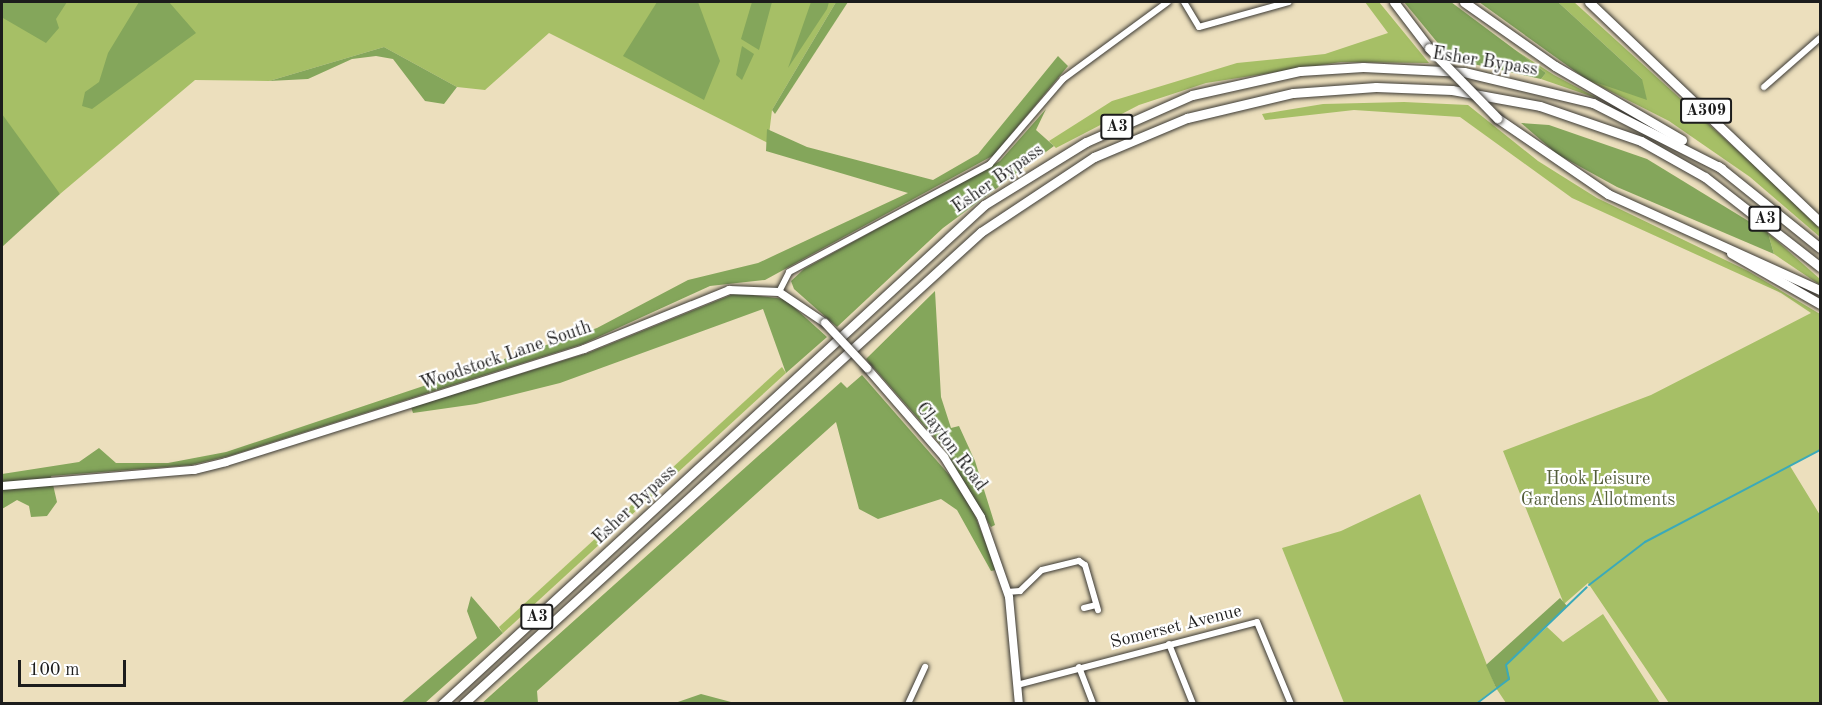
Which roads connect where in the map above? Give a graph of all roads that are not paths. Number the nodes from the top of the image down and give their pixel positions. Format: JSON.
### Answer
{"nodes":[{"id":1,"x":1168,"y":2,"type":"edge"},
{"id":2,"x":1184,"y":2,"type":"edge"},
{"id":3,"x":1289,"y":2,"type":"edge"},
{"id":4,"x":1394,"y":2,"type":"edge"},
{"id":5,"x":1464,"y":2,"type":"edge"},
{"id":6,"x":1589,"y":2,"type":"edge"},
{"id":7,"x":1821,"y":38,"type":"edge"},
{"id":8,"x":1764,"y":87,"type":"dead end"},
{"id":9,"x":1721,"y":168,"type":"junction"},
{"id":10,"x":1821,"y":222,"type":"edge"},
{"id":11,"x":1700,"y":236,"type":"junction"},
{"id":12,"x":1821,"y":248,"type":"edge"},
{"id":13,"x":1821,"y":267,"type":"edge"},
{"id":14,"x":1821,"y":290,"type":"edge"},
{"id":15,"x":779,"y":292,"type":"junction"},
{"id":16,"x":1821,"y":304,"type":"edge"},
{"id":17,"x":2,"y":486,"type":"edge"},
{"id":18,"x":1007,"y":592,"type":"junction"},
{"id":19,"x":1084,"y":608,"type":"dead end"},
{"id":20,"x":1169,"y":644,"type":"junction"},
{"id":21,"x":925,"y":667,"type":"dead end"},
{"id":22,"x":1078,"y":667,"type":"junction"},
{"id":23,"x":1017,"y":685,"type":"junction"},
{"id":24,"x":442,"y":704,"type":"edge"},
{"id":25,"x":463,"y":704,"type":"edge"},
{"id":26,"x":908,"y":704,"type":"edge"},
{"id":27,"x":1019,"y":704,"type":"edge"},
{"id":28,"x":1093,"y":704,"type":"edge"},
{"id":29,"x":1193,"y":704,"type":"edge"},
{"id":30,"x":1291,"y":704,"type":"edge"}],
"edges":[{"from":1,"to":15,"type":"street"},
{"from":2,"to":3,"type":"street"},
{"from":4,"to":11,"type":"highway","bridge":true},
{"from":5,"to":9,"type":"highway","number":"A3"},
{"from":6,"to":10,"type":"highway","number":"A309"},
{"from":7,"to":8,"type":"street"},
{"from":9,"to":12,"type":"highway","number":"A3"},
{"from":9,"to":24,"type":"highway","name":"Esher Bypass","number":"A3"},
{"from":11,"to":14,"type":"highway"},
{"from":11,"to":16,"type":"highway"},
{"from":13,"to":25,"type":"highway","name":"Esher Bypass","number":"A3"},
{"from":15,"to":17,"type":"street","name":"Woodstock Lane South"},
{"from":15,"to":18,"type":"street","name":"Clayton Road","bridge":true},
{"from":18,"to":19,"type":"street"},
{"from":18,"to":23,"type":"street","name":"Clayton Road"},
{"from":20,"to":22,"type":"street","name":"Somerset Avenue"},
{"from":20,"to":29,"type":"street"},
{"from":20,"to":30,"type":"street","name":"Somerset Avenue"},
{"from":21,"to":26,"type":"street"},
{"from":22,"to":23,"type":"street","name":"Somerset Avenue"},
{"from":22,"to":28,"type":"street"},
{"from":23,"to":27,"type":"street","name":"Clayton Road"}]}
